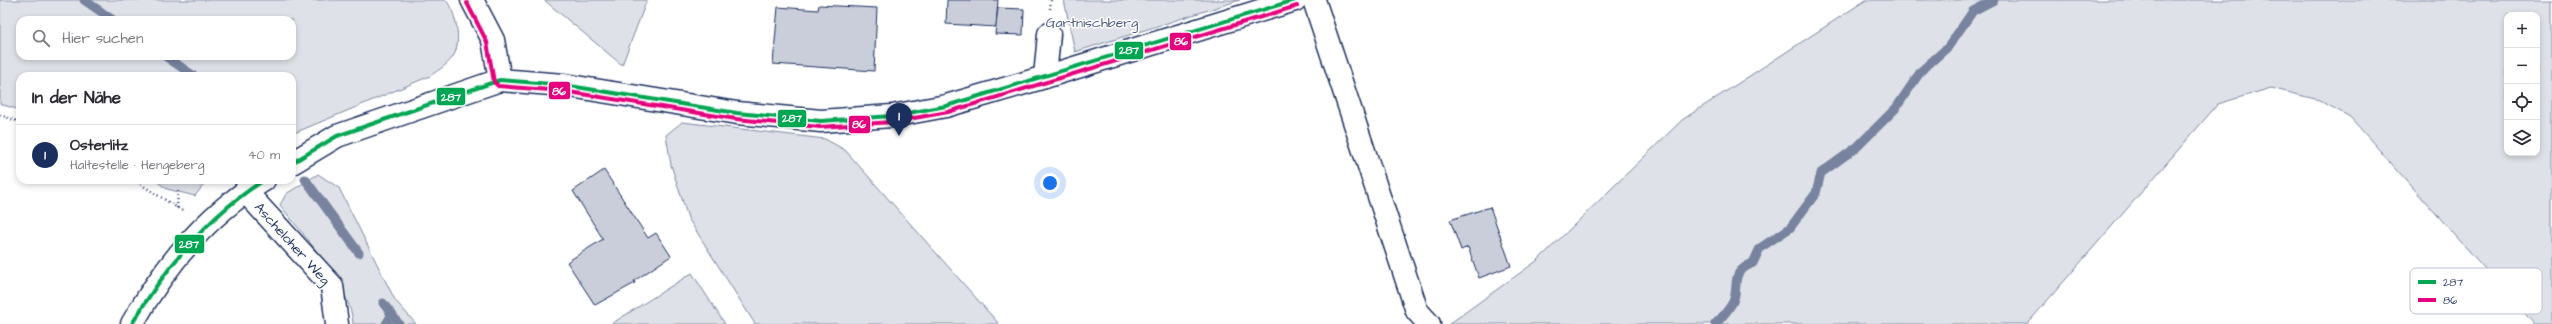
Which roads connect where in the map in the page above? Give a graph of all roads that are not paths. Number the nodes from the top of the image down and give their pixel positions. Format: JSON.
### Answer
{"nodes":[{"id":1,"x":472,"y":0,"type":"edge"},
{"id":2,"x":1295,"y":0,"type":"edge"},
{"id":3,"x":1314,"y":0,"type":"edge"},
{"id":4,"x":1049,"y":34,"type":"dead end"},
{"id":5,"x":1045,"y":78,"type":"junction"},
{"id":6,"x":500,"y":80,"type":"junction"},
{"id":7,"x":296,"y":161,"type":"edge"},
{"id":8,"x":257,"y":184,"type":"edge"},
{"id":9,"x":245,"y":191,"type":"junction"},
{"id":10,"x":132,"y":324,"type":"edge"},
{"id":11,"x":337,"y":324,"type":"edge"},
{"id":12,"x":1429,"y":324,"type":"edge"}],
"edges":[{"from":1,"to":6,"type":"street"},
{"from":2,"to":5,"type":"street"},
{"from":3,"to":12,"type":"street"},
{"from":4,"to":5,"type":"street"},
{"from":5,"to":6,"type":"street"},
{"from":6,"to":7,"type":"street"},
{"from":8,"to":9,"type":"street","name":"Ascheloher Weg"},
{"from":9,"to":10,"type":"street","name":"Ascheloher Weg"},
{"from":9,"to":11,"type":"street","name":"Ascheloher Weg"}]}
